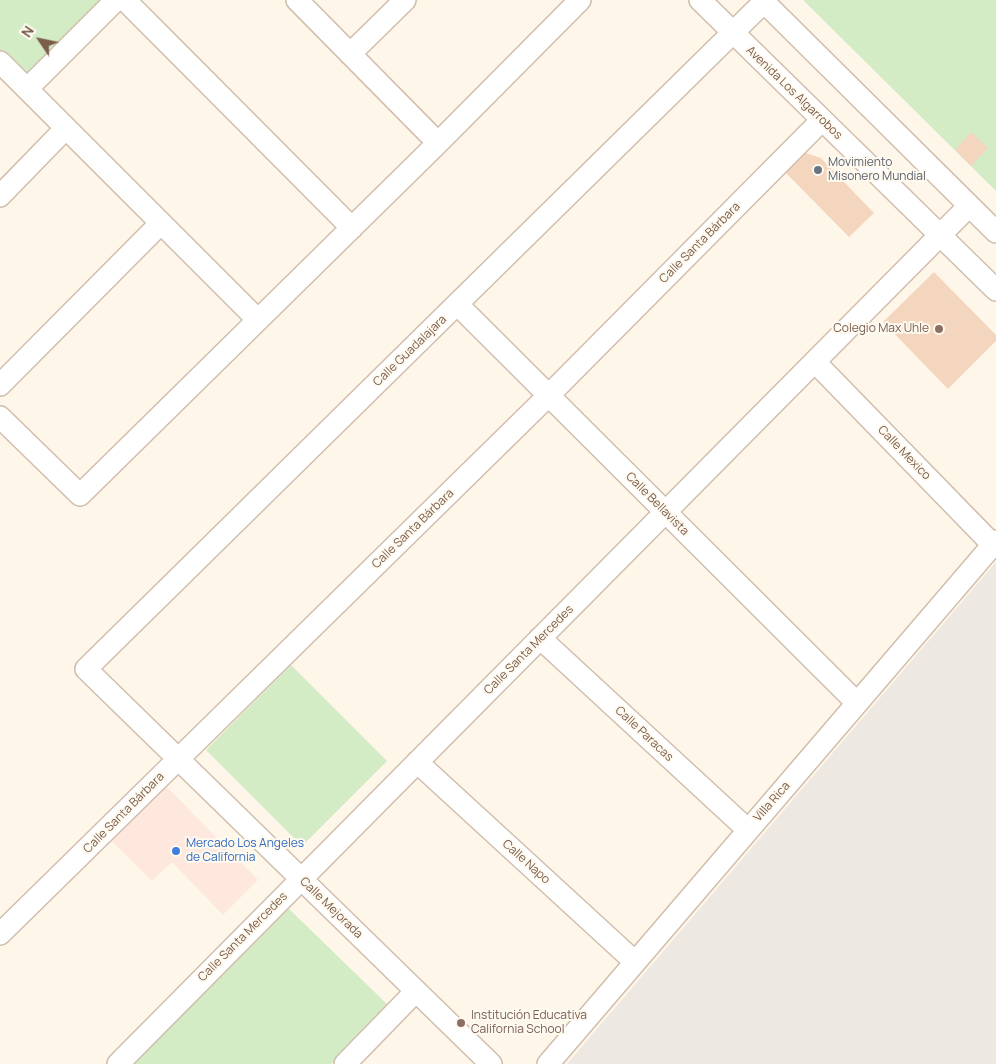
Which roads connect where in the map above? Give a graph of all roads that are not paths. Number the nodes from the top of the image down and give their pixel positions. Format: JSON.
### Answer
{"nodes":[{"id":1,"x":116,"y":0,"type":"edge"},
{"id":2,"x":125,"y":0,"type":"edge"},
{"id":3,"x":297,"y":0,"type":"edge"},
{"id":4,"x":405,"y":0,"type":"edge"},
{"id":5,"x":580,"y":0,"type":"edge"},
{"id":6,"x":700,"y":0,"type":"edge"},
{"id":7,"x":763,"y":1,"type":"edge"},
{"id":8,"x":733,"y":33,"type":"junction"},
{"id":9,"x":350,"y":54,"type":"junction"},
{"id":10,"x":0,"y":62,"type":"edge"},
{"id":11,"x":27,"y":89,"type":"junction"},
{"id":12,"x":822,"y":120,"type":"junction"},
{"id":13,"x":66,"y":128,"type":"junction"},
{"id":14,"x":438,"y":143,"type":"junction"},
{"id":15,"x":0,"y":196,"type":"edge"},
{"id":16,"x":969,"y":206,"type":"junction"},
{"id":17,"x":161,"y":223,"type":"junction"},
{"id":18,"x":352,"y":228,"type":"junction"},
{"id":19,"x":995,"y":229,"type":"edge"},
{"id":20,"x":940,"y":236,"type":"junction"},
{"id":21,"x":996,"y":290,"type":"edge"},
{"id":22,"x":457,"y":304,"type":"junction"},
{"id":23,"x":258,"y":320,"type":"junction"},
{"id":24,"x":815,"y":362,"type":"junction"},
{"id":25,"x":0,"y":385,"type":"edge"},
{"id":26,"x":548,"y":396,"type":"junction"},
{"id":27,"x":0,"y":417,"type":"edge"},
{"id":28,"x":665,"y":512,"type":"junction"},
{"id":29,"x":994,"y":543,"type":"edge"},
{"id":30,"x":540,"y":638,"type":"junction"},
{"id":31,"x":86,"y":669,"type":"joint"},
{"id":32,"x":857,"y":703,"type":"junction"},
{"id":33,"x":178,"y":759,"type":"junction"},
{"id":34,"x":417,"y":762,"type":"junction"},
{"id":35,"x":748,"y":830,"type":"junction"},
{"id":36,"x":301,"y":879,"type":"junction"},
{"id":37,"x":0,"y":934,"type":"edge"},
{"id":38,"x":635,"y":962,"type":"junction"},
{"id":39,"x":416,"y":991,"type":"junction"},
{"id":40,"x":118,"y":1064,"type":"edge"},
{"id":41,"x":345,"y":1064,"type":"edge"},
{"id":42,"x":491,"y":1064,"type":"edge"},
{"id":43,"x":548,"y":1064,"type":"edge"}],
"edges":[{"from":1,"to":11,"type":"street"},
{"from":2,"to":18,"type":"street"},
{"from":3,"to":9,"type":"street"},
{"from":4,"to":9,"type":"street"},
{"from":5,"to":14,"type":"street"},
{"from":6,"to":8,"type":"street","name":"Avenida Los Algarrobos"},
{"from":7,"to":8,"type":"street","name":"Calle Guadalajara"},
{"from":7,"to":16,"type":"street"},
{"from":8,"to":12,"type":"street","name":"Avenida Los Algarrobos"},
{"from":8,"to":22,"type":"street","name":"Calle Guadalajara"},
{"from":9,"to":14,"type":"street"},
{"from":10,"to":11,"type":"street"},
{"from":11,"to":13,"type":"street"},
{"from":12,"to":20,"type":"street","name":"Avenida Los Algarrobos"},
{"from":12,"to":26,"type":"street","name":"Calle Santa Bárbara"},
{"from":13,"to":15,"type":"street"},
{"from":13,"to":17,"type":"street"},
{"from":14,"to":18,"type":"street"},
{"from":16,"to":19,"type":"street"},
{"from":16,"to":20,"type":"street","name":"Calle Santa Mercedes"},
{"from":17,"to":23,"type":"street"},
{"from":17,"to":25,"type":"street"},
{"from":18,"to":23,"type":"street"},
{"from":20,"to":21,"type":"street","name":"Avenida Los Algarrobos"},
{"from":20,"to":24,"type":"street","name":"Calle Santa Mercedes"},
{"from":22,"to":26,"type":"street","name":"Calle Bellavista"},
{"from":22,"to":31,"type":"street","name":"Calle Guadalajara"},
{"from":23,"to":27,"type":"street"},
{"from":24,"to":28,"type":"street","name":"Calle Santa Mercedes"},
{"from":24,"to":29,"type":"street","name":"Calle Mexico"},
{"from":26,"to":28,"type":"street","name":"Calle Bellavista"},
{"from":26,"to":33,"type":"street","name":"Calle Santa Bárbara"},
{"from":28,"to":30,"type":"street","name":"Calle Santa Mercedes"},
{"from":28,"to":32,"type":"street","name":"Calle Bellavista"},
{"from":29,"to":32,"type":"street","name":"Villa Rica"},
{"from":30,"to":34,"type":"street","name":"Calle Santa Mercedes"},
{"from":30,"to":35,"type":"street","name":"Calle Paracas"},
{"from":31,"to":33,"type":"street","name":"Calle Mejorada"},
{"from":32,"to":35,"type":"street","name":"Villa Rica"},
{"from":33,"to":36,"type":"street","name":"Calle Mejorada"},
{"from":33,"to":37,"type":"street","name":"Calle Santa Bárbara"},
{"from":34,"to":36,"type":"street","name":"Calle Santa Mercedes"},
{"from":34,"to":38,"type":"street","name":"Calle Napo"},
{"from":35,"to":38,"type":"street","name":"Villa Rica"},
{"from":36,"to":39,"type":"street","name":"Calle Mejorada"},
{"from":36,"to":40,"type":"street","name":"Calle Santa Mercedes"},
{"from":38,"to":43,"type":"street","name":"Villa Rica"},
{"from":39,"to":41,"type":"street"},
{"from":39,"to":42,"type":"street","name":"Calle Mejorada"}]}
